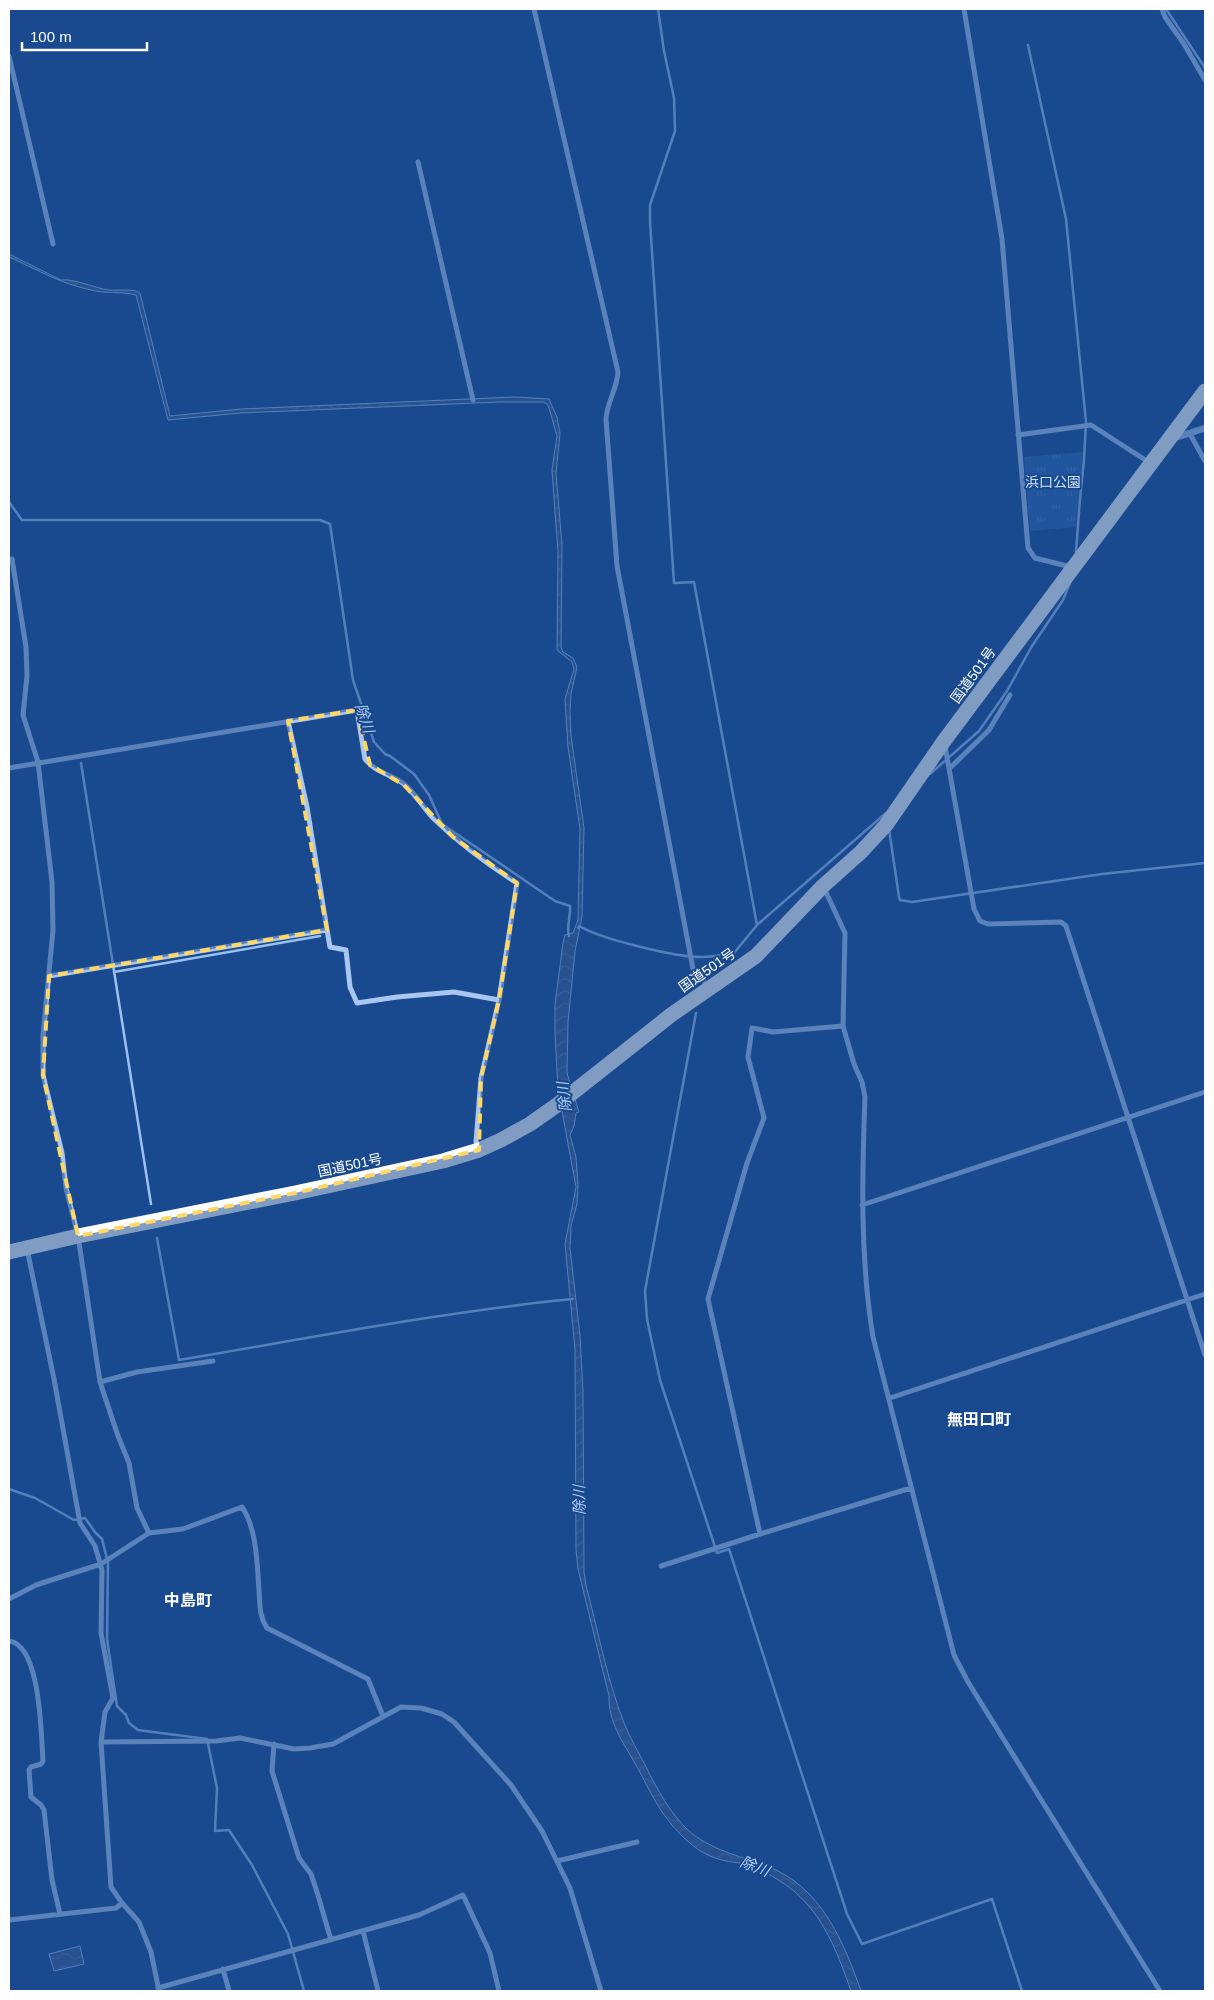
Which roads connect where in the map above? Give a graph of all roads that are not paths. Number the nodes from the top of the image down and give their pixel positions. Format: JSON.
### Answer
{"nodes":[{"id":1,"x":534,"y":9,"type":"edge"},
{"id":2,"x":964,"y":9,"type":"edge"},
{"id":3,"x":1162,"y":9,"type":"edge"},
{"id":4,"x":9,"y":56,"type":"edge"},
{"id":5,"x":1205,"y":80,"type":"edge"},
{"id":6,"x":418,"y":162,"type":"dead end"},
{"id":7,"x":53,"y":244,"type":"dead end"},
{"id":8,"x":1205,"y":391,"type":"edge"},
{"id":9,"x":473,"y":400,"type":"dead end"},
{"id":10,"x":1205,"y":429,"type":"edge"},
{"id":11,"x":1190,"y":434,"type":"junction"},
{"id":12,"x":1018,"y":435,"type":"junction"},
{"id":13,"x":1170,"y":438,"type":"junction"},
{"id":14,"x":1205,"y":460,"type":"edge"},
{"id":15,"x":1150,"y":462,"type":"junction"},
{"id":16,"x":12,"y":559,"type":"dead end"},
{"id":17,"x":1072,"y":567,"type":"junction"},
{"id":18,"x":1010,"y":695,"type":"dead end"},
{"id":19,"x":288,"y":721,"type":"junction"},
{"id":20,"x":944,"y":741,"type":"junction"},
{"id":21,"x":38,"y":762,"type":"junction"},
{"id":22,"x":9,"y":768,"type":"edge"},
{"id":23,"x":949,"y":769,"type":"junction"},
{"id":24,"x":823,"y":886,"type":"junction"},
{"id":25,"x":327,"y":930,"type":"junction"},
{"id":26,"x":49,"y":976,"type":"junction"},
{"id":27,"x":710,"y":988,"type":"junction"},
{"id":28,"x":499,"y":1000,"type":"junction"},
{"id":29,"x":843,"y":1026,"type":"junction"},
{"id":30,"x":1205,"y":1092,"type":"edge"},
{"id":31,"x":1128,"y":1117,"type":"junction"},
{"id":32,"x":479,"y":1150,"type":"junction"},
{"id":33,"x":862,"y":1205,"type":"junction"},
{"id":34,"x":78,"y":1236,"type":"junction"},
{"id":35,"x":26,"y":1248,"type":"junction"},
{"id":36,"x":9,"y":1252,"type":"edge"},
{"id":37,"x":1205,"y":1294,"type":"edge"},
{"id":38,"x":1187,"y":1300,"type":"junction"},
{"id":39,"x":1205,"y":1354,"type":"edge"},
{"id":40,"x":213,"y":1361,"type":"dead end"},
{"id":41,"x":100,"y":1382,"type":"junction"},
{"id":42,"x":890,"y":1398,"type":"junction"},
{"id":43,"x":911,"y":1488,"type":"junction"},
{"id":44,"x":149,"y":1533,"type":"junction"},
{"id":45,"x":760,"y":1534,"type":"junction"},
{"id":46,"x":101,"y":1564,"type":"junction"},
{"id":47,"x":661,"y":1566,"type":"dead end"},
{"id":48,"x":9,"y":1599,"type":"edge"},
{"id":49,"x":9,"y":1641,"type":"edge"},
{"id":50,"x":383,"y":1716,"type":"junction"},
{"id":51,"x":101,"y":1742,"type":"junction"},
{"id":52,"x":274,"y":1744,"type":"junction"},
{"id":53,"x":637,"y":1842,"type":"dead end"},
{"id":54,"x":557,"y":1861,"type":"junction"},
{"id":55,"x":122,"y":1904,"type":"junction"},
{"id":56,"x":60,"y":1914,"type":"junction"},
{"id":57,"x":9,"y":1920,"type":"edge"},
{"id":58,"x":363,"y":1931,"type":"junction"},
{"id":59,"x":331,"y":1940,"type":"junction"},
{"id":60,"x":223,"y":1970,"type":"junction"},
{"id":61,"x":158,"y":1989,"type":"edge"},
{"id":62,"x":229,"y":1991,"type":"edge"},
{"id":63,"x":378,"y":1991,"type":"edge"},
{"id":64,"x":498,"y":1991,"type":"edge"},
{"id":65,"x":601,"y":1991,"type":"edge"},
{"id":66,"x":1160,"y":1991,"type":"edge"}],
"edges":[{"from":1,"to":27,"type":"street"},
{"from":2,"to":12,"type":"street"},
{"from":3,"to":5,"type":"street"},
{"from":4,"to":7,"type":"street"},
{"from":6,"to":9,"type":"street"},
{"from":8,"to":13,"type":"highway","name":"国道501号"},
{"from":10,"to":11,"type":"street"},
{"from":11,"to":13,"type":"street"},
{"from":11,"to":14,"type":"street"},
{"from":12,"to":15,"type":"street"},
{"from":12,"to":17,"type":"street"},
{"from":13,"to":15,"type":"highway","name":"国道501号"},
{"from":15,"to":17,"type":"highway","name":"国道501号"},
{"from":16,"to":21,"type":"street"},
{"from":17,"to":20,"type":"highway","name":"国道501号"},
{"from":18,"to":23,"type":"street"},
{"from":19,"to":21,"type":"street"},
{"from":19,"to":25,"type":"street"},
{"from":19,"to":28,"type":"street"},
{"from":20,"to":23,"type":"street"},
{"from":20,"to":24,"type":"highway","name":"国道501号"},
{"from":21,"to":22,"type":"street"},
{"from":21,"to":26,"type":"street"},
{"from":23,"to":31,"type":"street"},
{"from":24,"to":27,"type":"highway","name":"国道501号"},
{"from":24,"to":29,"type":"street"},
{"from":25,"to":26,"type":"street"},
{"from":25,"to":28,"type":"street"},
{"from":26,"to":34,"type":"street"},
{"from":27,"to":32,"type":"highway","name":"国道501号"},
{"from":28,"to":32,"type":"street"},
{"from":29,"to":33,"type":"street"},
{"from":29,"to":45,"type":"street"},
{"from":30,"to":31,"type":"street"},
{"from":31,"to":33,"type":"street"},
{"from":31,"to":38,"type":"street"},
{"from":32,"to":34,"type":"highway","name":"国道501号"},
{"from":33,"to":42,"type":"street"},
{"from":34,"to":35,"type":"highway","name":"国道501号"},
{"from":34,"to":41,"type":"street"},
{"from":35,"to":36,"type":"highway","name":"国道501号"},
{"from":35,"to":46,"type":"street"},
{"from":37,"to":38,"type":"street"},
{"from":38,"to":39,"type":"street"},
{"from":38,"to":42,"type":"street"},
{"from":40,"to":41,"type":"street"},
{"from":41,"to":44,"type":"street"},
{"from":42,"to":43,"type":"street"},
{"from":43,"to":45,"type":"street"},
{"from":43,"to":66,"type":"street"},
{"from":44,"to":46,"type":"street"},
{"from":44,"to":50,"type":"street"},
{"from":45,"to":47,"type":"street"},
{"from":46,"to":48,"type":"street"},
{"from":46,"to":51,"type":"street"},
{"from":49,"to":56,"type":"street"},
{"from":50,"to":52,"type":"street"},
{"from":50,"to":54,"type":"street"},
{"from":51,"to":52,"type":"street"},
{"from":51,"to":55,"type":"street"},
{"from":52,"to":59,"type":"street"},
{"from":53,"to":54,"type":"street"},
{"from":54,"to":65,"type":"street"},
{"from":55,"to":56,"type":"street"},
{"from":55,"to":61,"type":"street"},
{"from":56,"to":57,"type":"street"},
{"from":58,"to":59,"type":"street"},
{"from":58,"to":63,"type":"street"},
{"from":58,"to":64,"type":"street"},
{"from":59,"to":60,"type":"street"},
{"from":60,"to":61,"type":"street"},
{"from":60,"to":62,"type":"street"}]}
